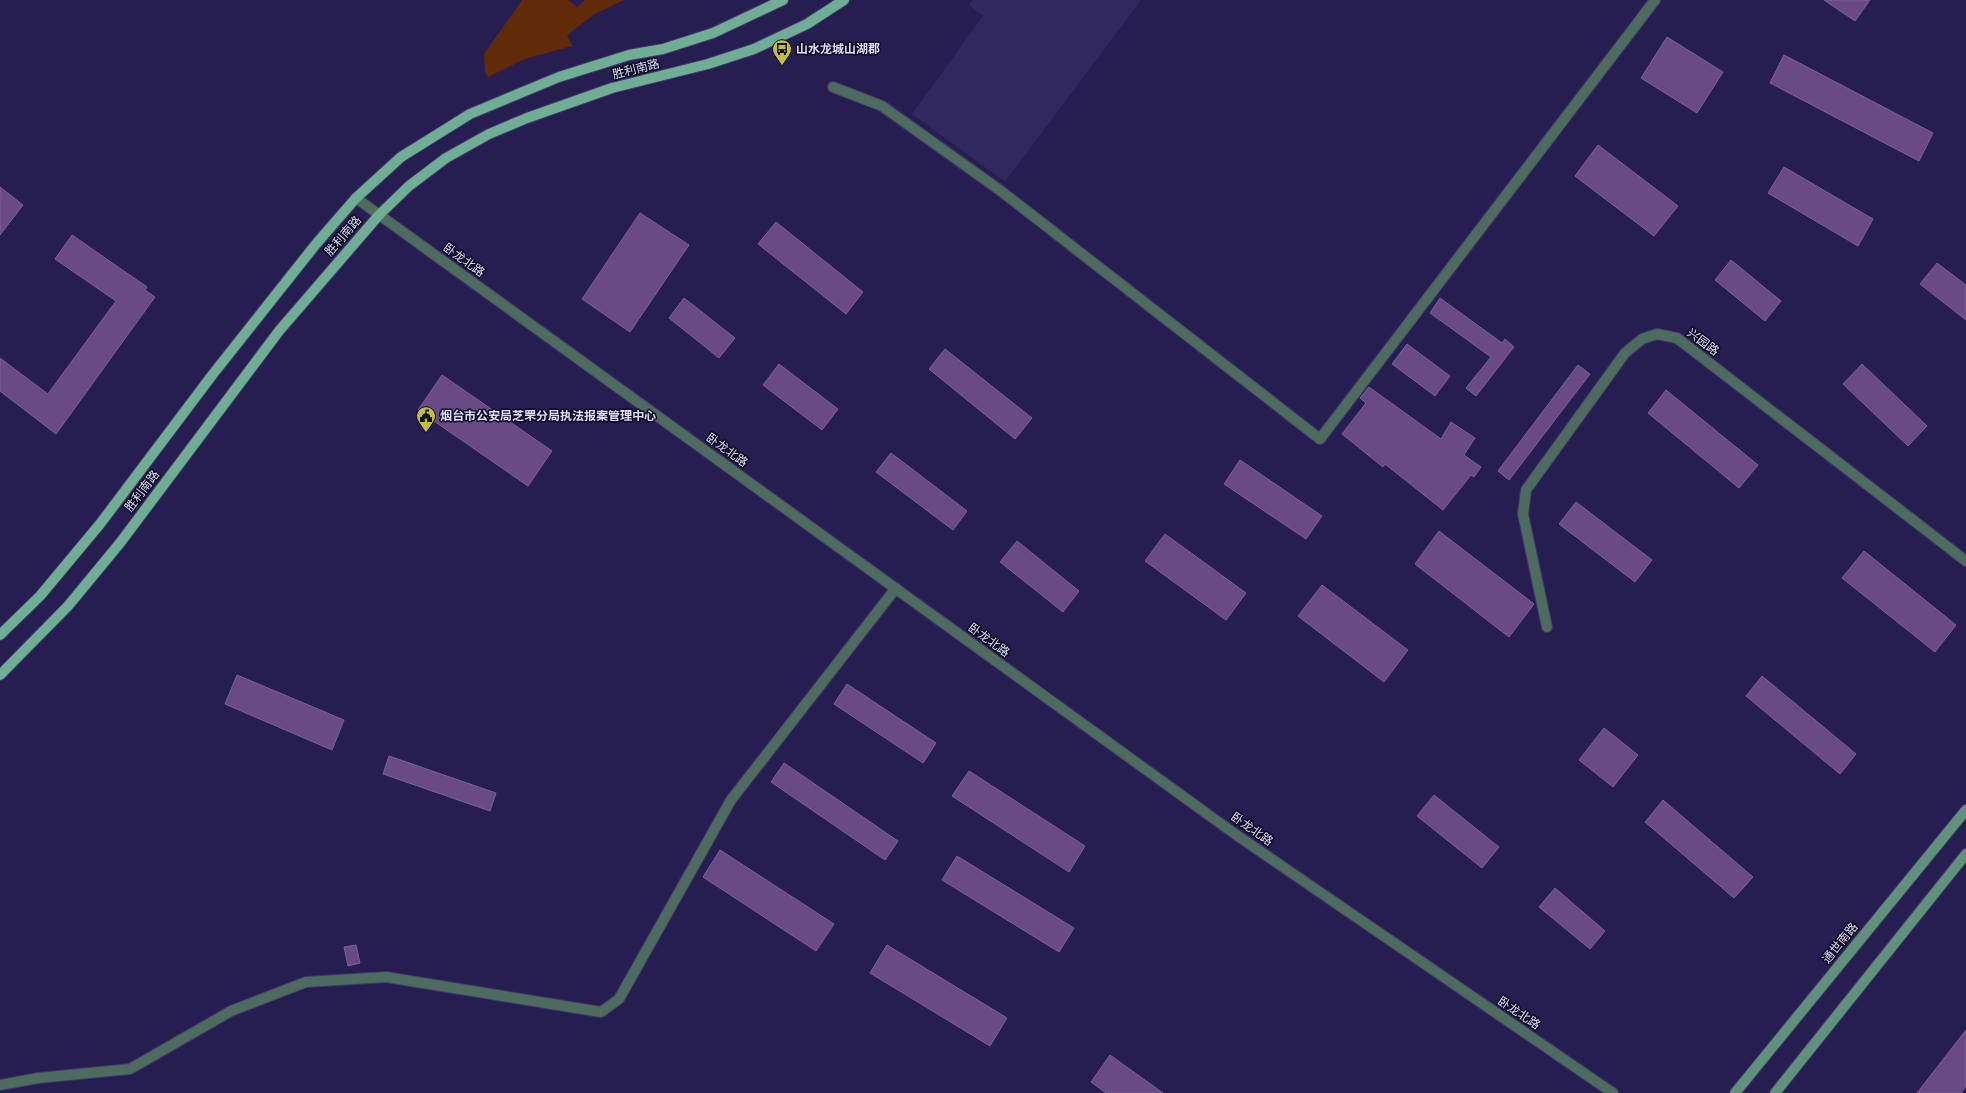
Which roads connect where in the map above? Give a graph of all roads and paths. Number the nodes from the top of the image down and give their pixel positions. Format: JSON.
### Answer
{"nodes":[{"id":1,"x":783,"y":0,"type":"edge"},
{"id":2,"x":844,"y":0,"type":"edge"},
{"id":3,"x":1655,"y":0,"type":"edge"},
{"id":4,"x":833,"y":87,"type":"dead end"},
{"id":5,"x":356,"y":198,"type":"junction"},
{"id":6,"x":379,"y":215,"type":"junction"},
{"id":7,"x":1966,"y":561,"type":"edge"},
{"id":8,"x":896,"y":588,"type":"junction"},
{"id":9,"x":1547,"y":627,"type":"dead end"},
{"id":10,"x":0,"y":635,"type":"edge"},
{"id":11,"x":0,"y":675,"type":"edge"},
{"id":12,"x":1966,"y":810,"type":"edge"},
{"id":13,"x":1966,"y":854,"type":"edge"},
{"id":14,"x":0,"y":1085,"type":"edge"},
{"id":15,"x":1613,"y":1093,"type":"edge"},
{"id":16,"x":1735,"y":1093,"type":"edge"},
{"id":17,"x":1775,"y":1093,"type":"edge"}],
"edges":[{"from":1,"to":5,"type":"main road","name":"胜利南路"},
{"from":2,"to":6,"type":"main road","name":"胜利南路"},
{"from":3,"to":4,"type":"street"},
{"from":5,"to":6,"type":"street","name":"卧龙北路"},
{"from":5,"to":10,"type":"main road","name":"胜利南路"},
{"from":6,"to":8,"type":"street","name":"卧龙北路"},
{"from":6,"to":11,"type":"main road","name":"胜利南路"},
{"from":7,"to":9,"type":"street","name":"兴园路"},
{"from":8,"to":14,"type":"street"},
{"from":8,"to":15,"type":"street","name":"卧龙北路"},
{"from":12,"to":16,"type":"main road","name":"通世南路"},
{"from":13,"to":17,"type":"main road"}]}
